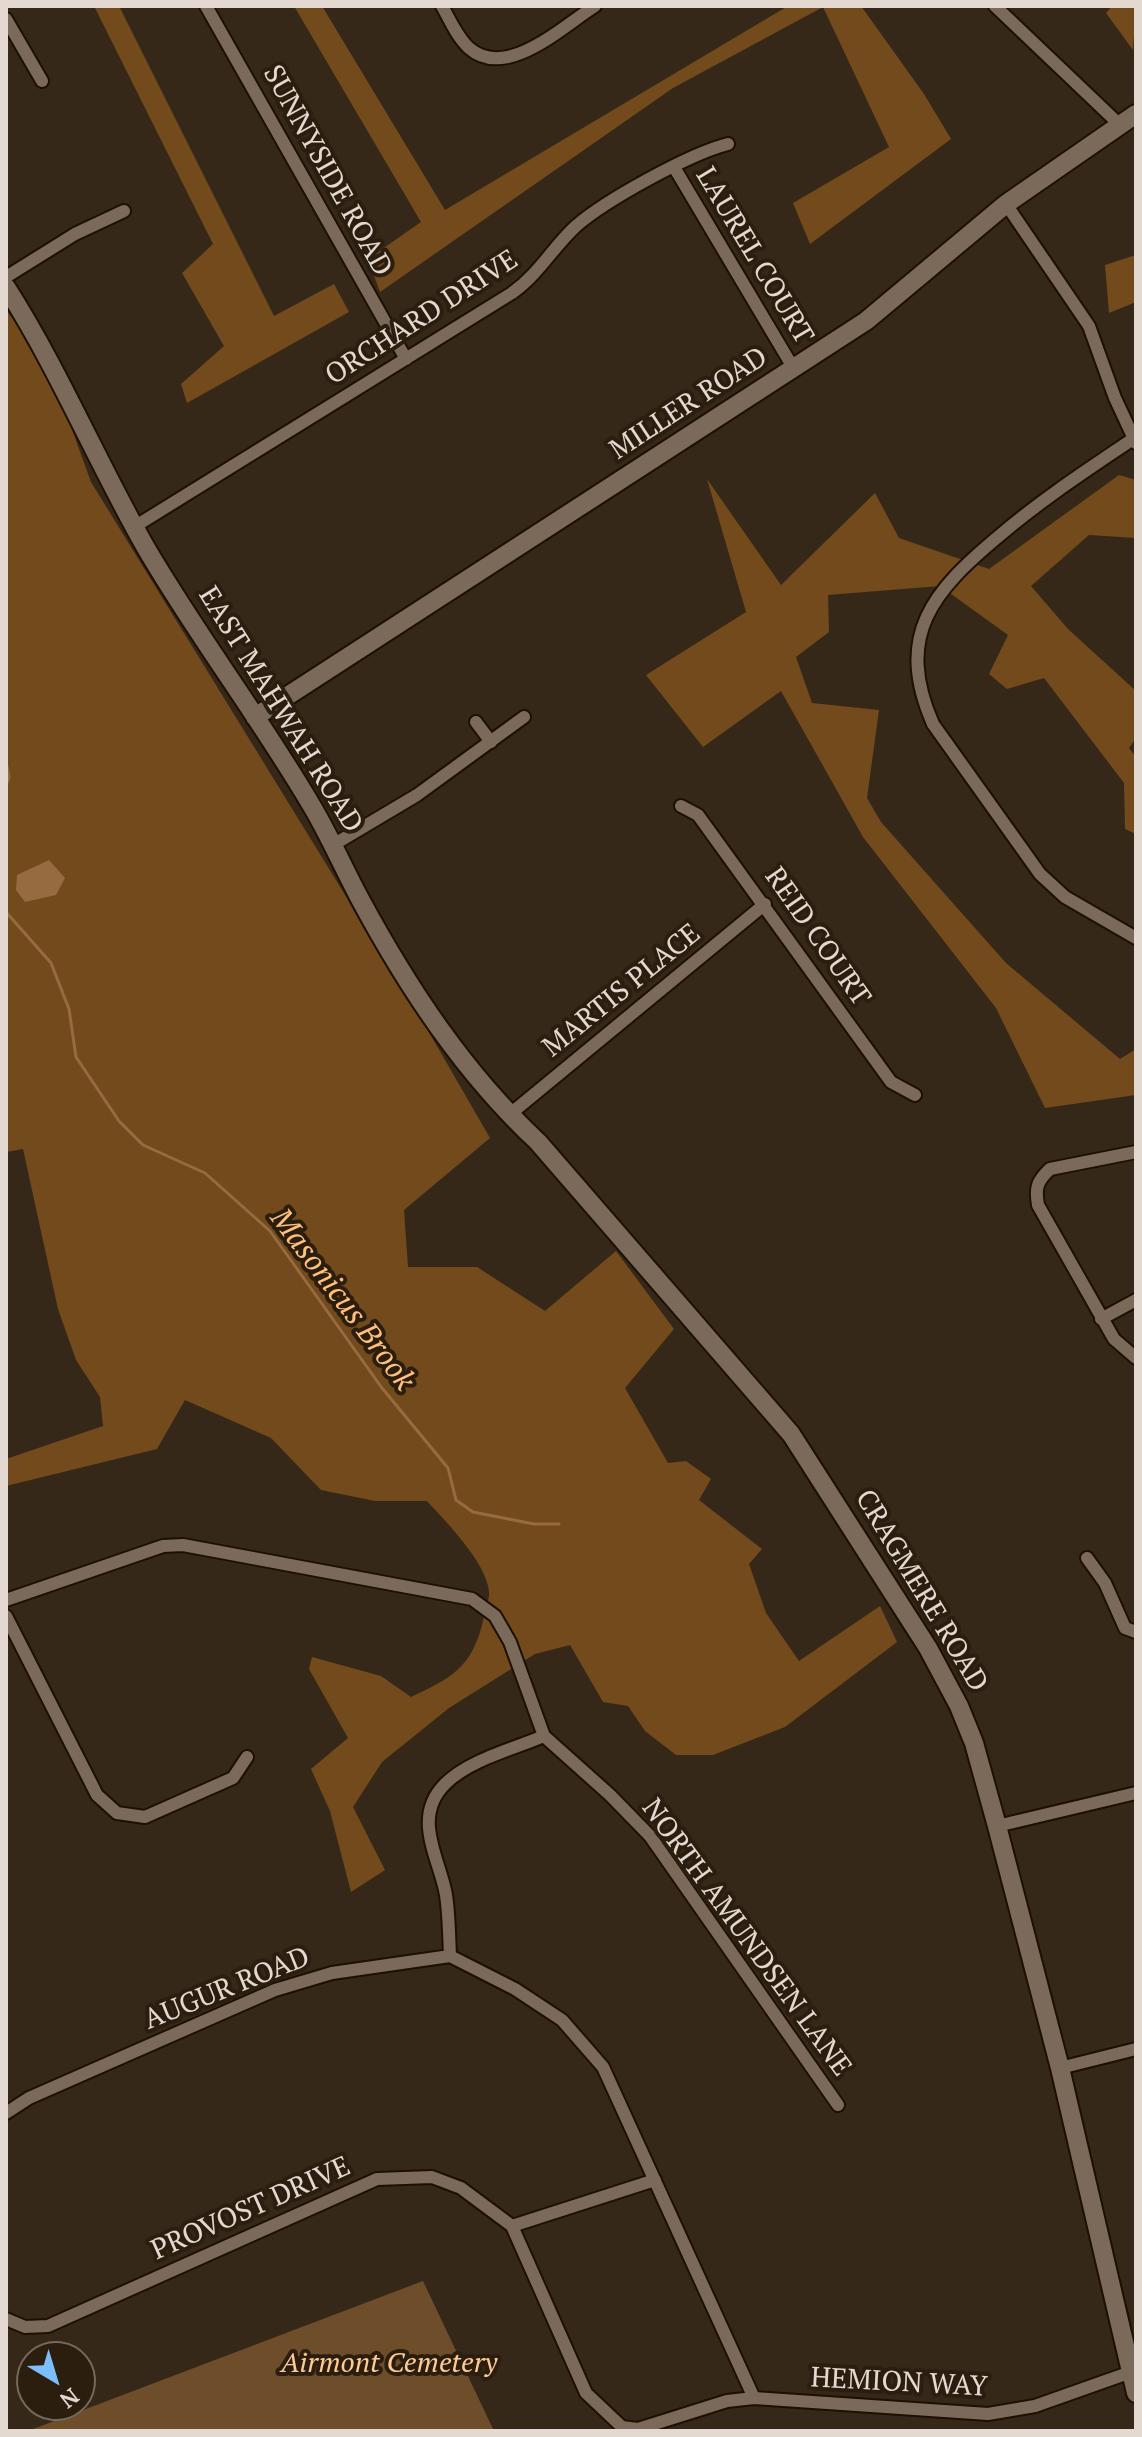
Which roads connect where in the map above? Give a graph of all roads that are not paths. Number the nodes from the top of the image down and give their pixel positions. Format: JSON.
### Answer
{"nodes":[{"id":1,"x":206,"y":6,"type":"edge"},
{"id":2,"x":442,"y":6,"type":"edge"},
{"id":3,"x":595,"y":6,"type":"edge"},
{"id":4,"x":995,"y":6,"type":"edge"},
{"id":5,"x":6,"y":19,"type":"edge"},
{"id":6,"x":42,"y":81,"type":"dead end"},
{"id":7,"x":1128,"y":119,"type":"edge"},
{"id":8,"x":728,"y":144,"type":"dead end"},
{"id":9,"x":674,"y":167,"type":"junction"},
{"id":10,"x":1006,"y":204,"type":"junction"},
{"id":11,"x":124,"y":211,"type":"dead end"},
{"id":12,"x":6,"y":277,"type":"edge"},
{"id":13,"x":6,"y":287,"type":"edge"},
{"id":14,"x":406,"y":359,"type":"junction"},
{"id":15,"x":794,"y":369,"type":"junction"},
{"id":16,"x":1135,"y":441,"type":"edge"},
{"id":17,"x":134,"y":527,"type":"junction"},
{"id":18,"x":255,"y":717,"type":"junction"},
{"id":19,"x":524,"y":717,"type":"dead end"},
{"id":20,"x":476,"y":722,"type":"dead end"},
{"id":21,"x":491,"y":742,"type":"junction"},
{"id":22,"x":681,"y":806,"type":"dead end"},
{"id":23,"x":333,"y":845,"type":"junction"},
{"id":24,"x":765,"y":904,"type":"junction"},
{"id":25,"x":1136,"y":938,"type":"edge"},
{"id":26,"x":915,"y":1095,"type":"dead end"},
{"id":27,"x":509,"y":1115,"type":"junction"},
{"id":28,"x":538,"y":1142,"type":"joint"},
{"id":29,"x":1136,"y":1152,"type":"edge"},
{"id":30,"x":1136,"y":1300,"type":"edge"},
{"id":31,"x":1101,"y":1319,"type":"junction"},
{"id":32,"x":1136,"y":1358,"type":"edge"},
{"id":33,"x":1087,"y":1558,"type":"dead end"},
{"id":34,"x":6,"y":1600,"type":"edge"},
{"id":35,"x":6,"y":1616,"type":"edge"},
{"id":36,"x":1136,"y":1632,"type":"edge"},
{"id":37,"x":544,"y":1736,"type":"junction"},
{"id":38,"x":247,"y":1757,"type":"dead end"},
{"id":39,"x":1136,"y":1793,"type":"edge"},
{"id":40,"x":997,"y":1826,"type":"junction"},
{"id":41,"x":450,"y":1956,"type":"junction"},
{"id":42,"x":1136,"y":2049,"type":"edge"},
{"id":43,"x":1060,"y":2068,"type":"junction"},
{"id":44,"x":838,"y":2105,"type":"dead end"},
{"id":45,"x":6,"y":2113,"type":"edge"},
{"id":46,"x":655,"y":2180,"type":"junction"},
{"id":47,"x":512,"y":2226,"type":"junction"},
{"id":48,"x":6,"y":2319,"type":"edge"},
{"id":49,"x":1131,"y":2372,"type":"junction"},
{"id":50,"x":1136,"y":2393,"type":"edge"},
{"id":51,"x":754,"y":2398,"type":"junction"}],
"edges":[{"from":1,"to":14,"type":"street","name":"SUNNYSIDE ROAD"},
{"from":2,"to":3,"type":"street"},
{"from":4,"to":7,"type":"street"},
{"from":5,"to":6,"type":"street"},
{"from":7,"to":10,"type":"street","name":"MILLER ROAD"},
{"from":8,"to":9,"type":"street","name":"ORCHARD DRIVE"},
{"from":9,"to":14,"type":"street","name":"ORCHARD DRIVE"},
{"from":9,"to":15,"type":"street","name":"LAUREL COURT"},
{"from":10,"to":15,"type":"street","name":"MILLER ROAD"},
{"from":10,"to":16,"type":"street"},
{"from":11,"to":12,"type":"street"},
{"from":13,"to":17,"type":"street","name":"EAST MAHWAH ROAD"},
{"from":14,"to":17,"type":"street","name":"ORCHARD DRIVE"},
{"from":15,"to":18,"type":"street","name":"MILLER ROAD"},
{"from":16,"to":25,"type":"street"},
{"from":17,"to":18,"type":"street","name":"EAST MAHWAH ROAD"},
{"from":18,"to":23,"type":"street","name":"EAST MAHWAH ROAD"},
{"from":19,"to":21,"type":"street"},
{"from":20,"to":21,"type":"street"},
{"from":21,"to":23,"type":"street"},
{"from":22,"to":24,"type":"street","name":"REID COURT"},
{"from":23,"to":27,"type":"street","name":"EAST MAHWAH ROAD"},
{"from":24,"to":26,"type":"street","name":"REID COURT"},
{"from":24,"to":27,"type":"street","name":"MARTIS PLACE"},
{"from":27,"to":28,"type":"street","name":"EAST MAHWAH ROAD"},
{"from":28,"to":40,"type":"street","name":"CRAGMERE ROAD"},
{"from":29,"to":31,"type":"street"},
{"from":30,"to":31,"type":"street"},
{"from":31,"to":32,"type":"street"},
{"from":33,"to":36,"type":"street"},
{"from":34,"to":37,"type":"street"},
{"from":35,"to":38,"type":"street"},
{"from":37,"to":41,"type":"street"},
{"from":37,"to":44,"type":"street","name":"NORTH AMUNDSEN LANE"},
{"from":39,"to":40,"type":"street"},
{"from":40,"to":43,"type":"street","name":"CRAGMERE ROAD"},
{"from":41,"to":45,"type":"street","name":"AUGUR ROAD"},
{"from":41,"to":46,"type":"street"},
{"from":42,"to":43,"type":"street"},
{"from":43,"to":49,"type":"street","name":"CRAGMERE ROAD"},
{"from":46,"to":47,"type":"street"},
{"from":46,"to":51,"type":"street"},
{"from":47,"to":48,"type":"street","name":"PROVOST DRIVE"},
{"from":47,"to":51,"type":"street","name":"HEMION WAY"},
{"from":49,"to":50,"type":"street","name":"CRAGMERE ROAD"},
{"from":49,"to":51,"type":"street","name":"HEMION WAY"}]}
